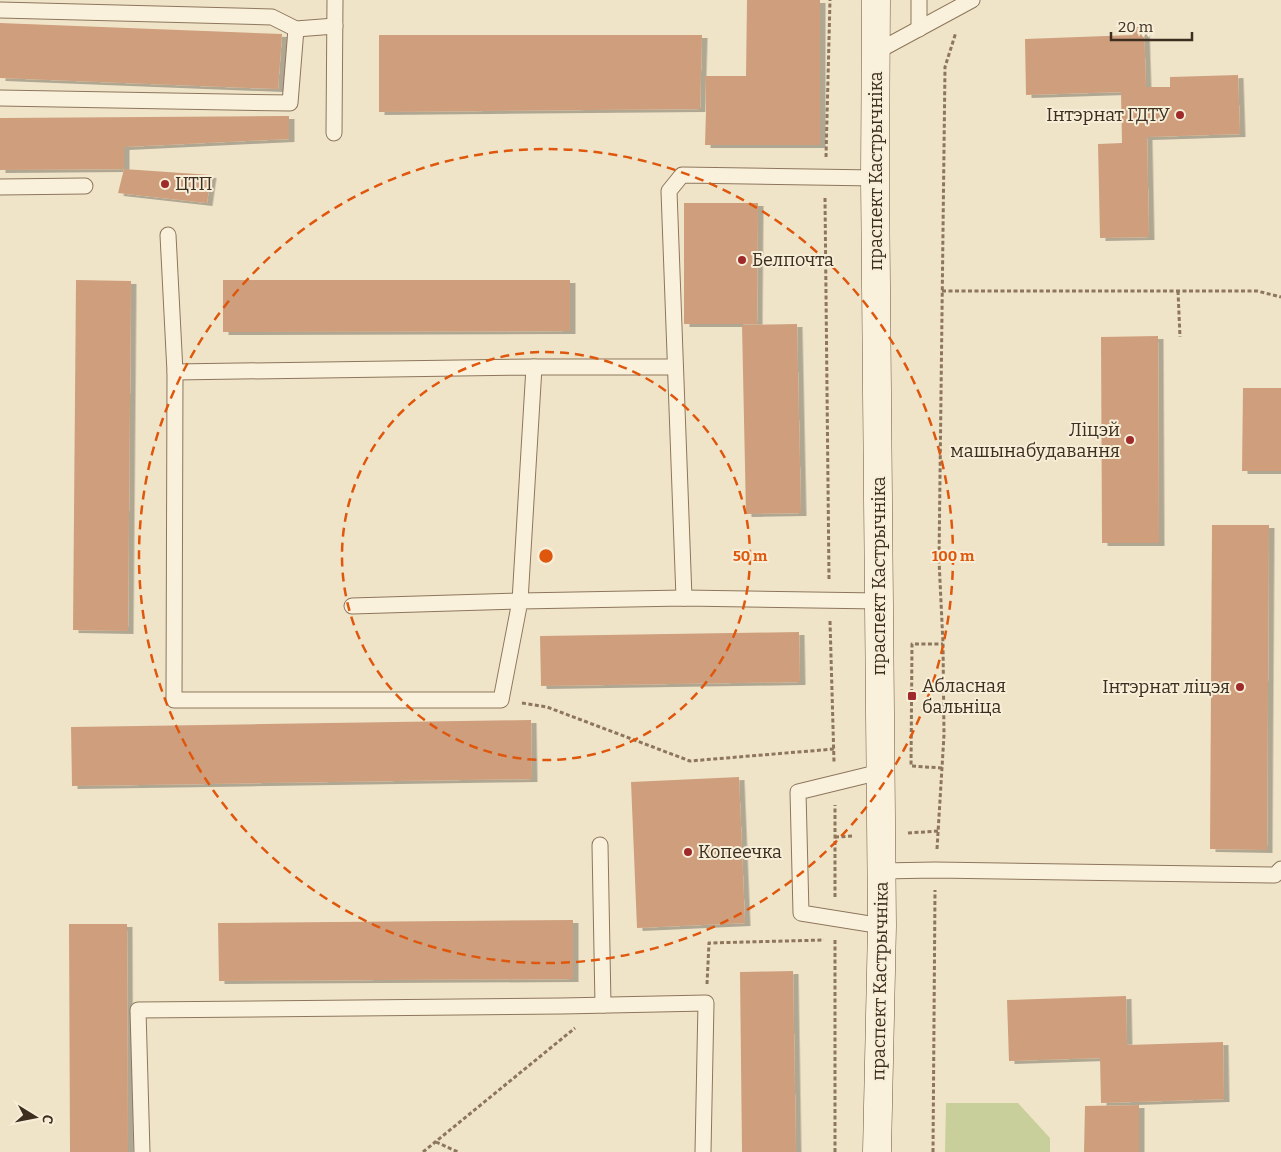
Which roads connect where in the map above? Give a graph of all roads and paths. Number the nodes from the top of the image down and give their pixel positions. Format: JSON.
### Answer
{"nodes":[{"id":1,"x":335,"y":0,"type":"edge"},
{"id":2,"x":830,"y":0,"type":"edge"},
{"id":3,"x":876,"y":0,"type":"edge"},
{"id":4,"x":919,"y":0,"type":"edge"},
{"id":5,"x":969,"y":2,"type":"edge"},
{"id":6,"x":0,"y":10,"type":"edge"},
{"id":7,"x":335,"y":26,"type":"junction"},
{"id":8,"x":296,"y":29,"type":"junction"},
{"id":9,"x":919,"y":29,"type":"junction"},
{"id":10,"x":876,"y":52,"type":"junction"},
{"id":11,"x":0,"y":98,"type":"edge"},
{"id":12,"x":334,"y":134,"type":"dead end"},
{"id":13,"x":825,"y":177,"type":"junction"},
{"id":14,"x":875,"y":178,"type":"junction"},
{"id":15,"x":85,"y":186,"type":"dead end"},
{"id":16,"x":0,"y":187,"type":"edge"},
{"id":17,"x":168,"y":235,"type":"dead end"},
{"id":18,"x":942,"y":291,"type":"junction"},
{"id":19,"x":1178,"y":291,"type":"junction"},
{"id":20,"x":1281,"y":297,"type":"edge"},
{"id":21,"x":1180,"y":336,"type":"dead end"},
{"id":22,"x":534,"y":367,"type":"junction"},
{"id":23,"x":676,"y":367,"type":"junction"},
{"id":24,"x":175,"y":372,"type":"junction"},
{"id":25,"x":939,"y":560,"type":"dead end"},
{"id":26,"x":684,"y":598,"type":"junction"},
{"id":27,"x":829,"y":600,"type":"junction"},
{"id":28,"x":520,"y":601,"type":"junction"},
{"id":29,"x":879,"y":602,"type":"junction"},
{"id":30,"x":352,"y":606,"type":"dead end"},
{"id":31,"x":943,"y":644,"type":"dead end"},
{"id":32,"x":501,"y":700,"type":"junction"},
{"id":33,"x":834,"y":749,"type":"junction"},
{"id":34,"x":942,"y":768,"type":"dead end"},
{"id":35,"x":880,"y":772,"type":"junction"},
{"id":36,"x":834,"y":783,"type":"junction"},
{"id":37,"x":600,"y":845,"type":"dead end"},
{"id":38,"x":1281,"y":869,"type":"edge"},
{"id":39,"x":881,"y":871,"type":"junction"},
{"id":40,"x":834,"y":918,"type":"junction"},
{"id":41,"x":882,"y":926,"type":"junction"},
{"id":42,"x":835,"y":940,"type":"junction"},
{"id":43,"x":706,"y":1003,"type":"junction"},
{"id":44,"x":602,"y":1005,"type":"junction"},
{"id":45,"x":436,"y":1142,"type":"junction"},
{"id":46,"x":142,"y":1152,"type":"edge"},
{"id":47,"x":423,"y":1152,"type":"edge"},
{"id":48,"x":458,"y":1152,"type":"edge"},
{"id":49,"x":703,"y":1152,"type":"edge"},
{"id":50,"x":835,"y":1152,"type":"edge"},
{"id":51,"x":877,"y":1152,"type":"edge"}],
"edges":[{"from":1,"to":7,"type":"lane"},
{"from":2,"to":13,"type":"path"},
{"from":3,"to":10,"type":"main road","name":"праспект Кастрычніка"},
{"from":4,"to":9,"type":"lane"},
{"from":5,"to":9,"type":"lane"},
{"from":5,"to":18,"type":"path"},
{"from":6,"to":8,"type":"lane"},
{"from":7,"to":8,"type":"lane"},
{"from":7,"to":12,"type":"lane"},
{"from":8,"to":11,"type":"lane"},
{"from":9,"to":10,"type":"lane"},
{"from":10,"to":14,"type":"main road","name":"праспект Кастрычніка"},
{"from":13,"to":14,"type":"lane"},
{"from":13,"to":23,"type":"lane"},
{"from":13,"to":27,"type":"path"},
{"from":14,"to":29,"type":"main road","name":"праспект Кастрычніка"},
{"from":15,"to":16,"type":"lane"},
{"from":17,"to":24,"type":"lane"},
{"from":18,"to":19,"type":"path"},
{"from":18,"to":25,"type":"path"},
{"from":19,"to":20,"type":"path"},
{"from":19,"to":21,"type":"path"},
{"from":22,"to":23,"type":"lane"},
{"from":22,"to":24,"type":"lane"},
{"from":22,"to":28,"type":"lane"},
{"from":23,"to":26,"type":"lane"},
{"from":24,"to":32,"type":"lane"},
{"from":26,"to":27,"type":"lane"},
{"from":26,"to":28,"type":"lane"},
{"from":27,"to":29,"type":"lane"},
{"from":27,"to":33,"type":"path"},
{"from":28,"to":30,"type":"lane"},
{"from":28,"to":32,"type":"lane"},
{"from":29,"to":35,"type":"main road","name":"праспект Кастрычніка"},
{"from":31,"to":34,"type":"path"},
{"from":32,"to":33,"type":"path"},
{"from":33,"to":36,"type":"path"},
{"from":35,"to":36,"type":"lane"},
{"from":35,"to":39,"type":"main road","name":"праспект Кастрычніка"},
{"from":36,"to":40,"type":"path"},
{"from":36,"to":40,"type":"lane"},
{"from":37,"to":44,"type":"lane"},
{"from":38,"to":39,"type":"lane"},
{"from":39,"to":41,"type":"main road","name":"праспект Кастрычніка"},
{"from":40,"to":41,"type":"lane"},
{"from":40,"to":42,"type":"path"},
{"from":41,"to":51,"type":"main road","name":"праспект Кастрычніка"},
{"from":42,"to":43,"type":"path"},
{"from":42,"to":50,"type":"path"},
{"from":43,"to":44,"type":"lane"},
{"from":43,"to":49,"type":"lane"},
{"from":44,"to":45,"type":"path"},
{"from":44,"to":46,"type":"lane"},
{"from":45,"to":47,"type":"path"},
{"from":45,"to":48,"type":"path"}]}
